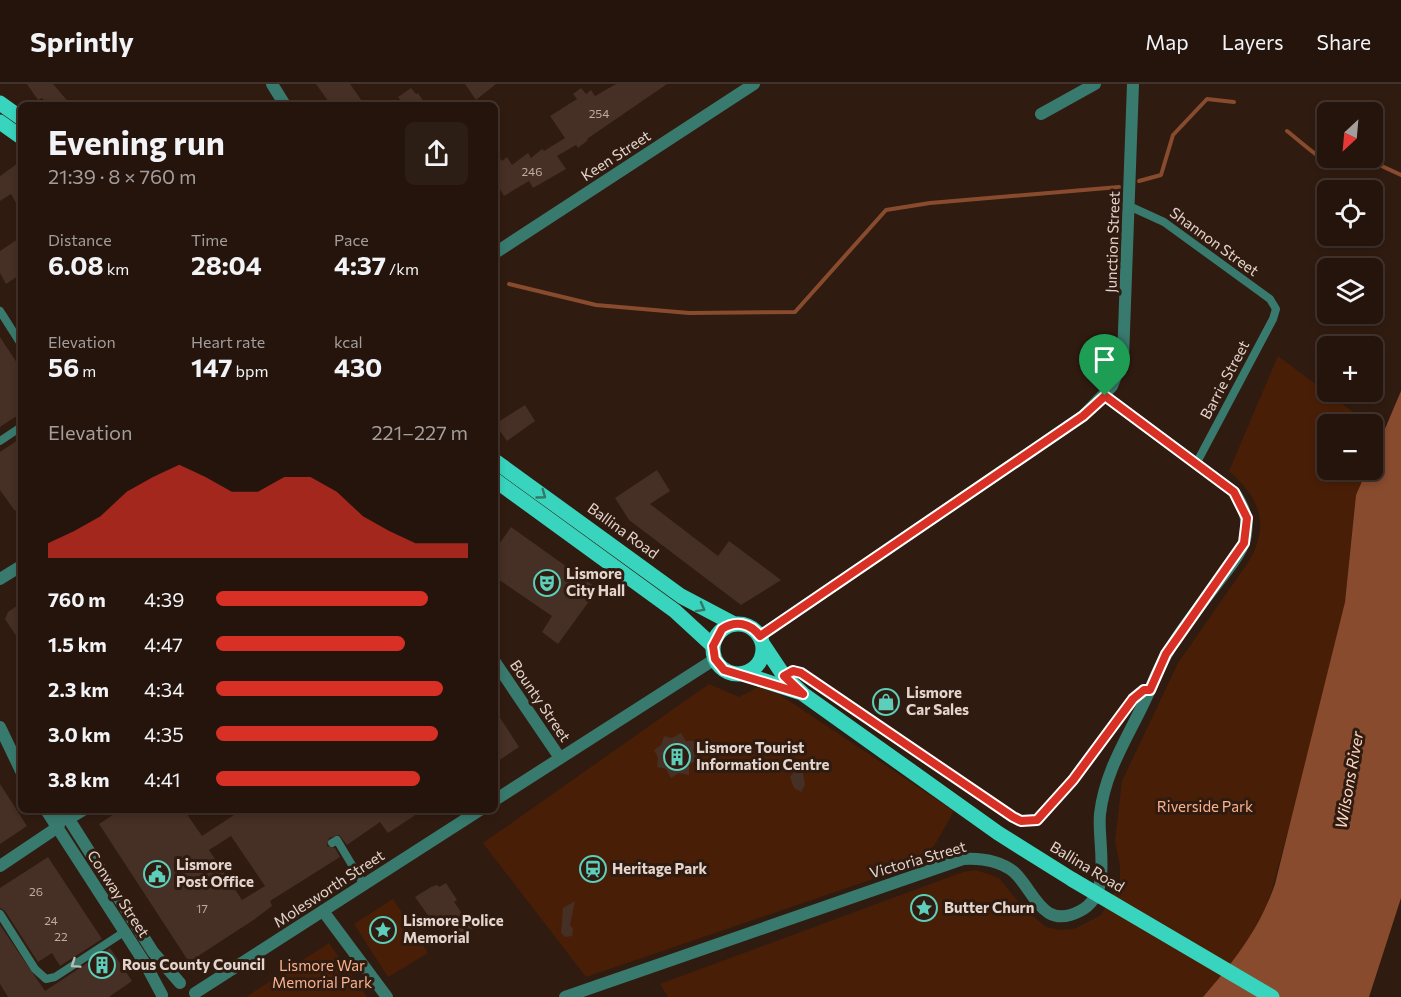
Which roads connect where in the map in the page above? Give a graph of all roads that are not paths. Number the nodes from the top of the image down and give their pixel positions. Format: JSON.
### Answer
{"nodes":[{"id":1,"x":272,"y":84,"type":"edge"},
{"id":2,"x":754,"y":84,"type":"edge"},
{"id":3,"x":1095,"y":84,"type":"edge"},
{"id":4,"x":1133,"y":84,"type":"edge"},
{"id":5,"x":283,"y":102,"type":"edge"},
{"id":6,"x":0,"y":103,"type":"edge"},
{"id":7,"x":1041,"y":114,"type":"dead end"},
{"id":8,"x":18,"y":116,"type":"edge"},
{"id":9,"x":0,"y":122,"type":"edge"},
{"id":10,"x":18,"y":135,"type":"edge"},
{"id":11,"x":1129,"y":206,"type":"junction"},
{"id":12,"x":498,"y":251,"type":"edge"},
{"id":13,"x":1276,"y":309,"type":"joint"},
{"id":14,"x":0,"y":311,"type":"edge"},
{"id":15,"x":18,"y":339,"type":"edge"},
{"id":16,"x":1105,"y":396,"type":"junction"},
{"id":17,"x":18,"y":429,"type":"edge"},
{"id":18,"x":0,"y":441,"type":"edge"},
{"id":19,"x":498,"y":463,"type":"edge"},
{"id":20,"x":1196,"y":464,"type":"junction"},
{"id":21,"x":498,"y":482,"type":"edge"},
{"id":22,"x":18,"y":568,"type":"edge"},
{"id":23,"x":0,"y":579,"type":"edge"},
{"id":24,"x":734,"y":624,"type":"junction"},
{"id":25,"x":762,"y":641,"type":"junction"},
{"id":26,"x":714,"y":653,"type":"junction"},
{"id":27,"x":498,"y":666,"type":"edge"},
{"id":28,"x":744,"y":674,"type":"junction"},
{"id":29,"x":784,"y":676,"type":"junction"},
{"id":30,"x":1150,"y":690,"type":"junction"},
{"id":31,"x":803,"y":694,"type":"junction"},
{"id":32,"x":2,"y":729,"type":"edge"},
{"id":33,"x":18,"y":747,"type":"edge"},
{"id":34,"x":560,"y":758,"type":"junction"},
{"id":35,"x":18,"y":764,"type":"edge"},
{"id":36,"x":498,"y":798,"type":"edge"},
{"id":37,"x":48,"y":813,"type":"edge"},
{"id":38,"x":59,"y":813,"type":"edge"},
{"id":39,"x":475,"y":813,"type":"edge"},
{"id":40,"x":66,"y":814,"type":"edge"},
{"id":41,"x":58,"y":827,"type":"junction"},
{"id":42,"x":332,"y":843,"type":"dead end"},
{"id":43,"x":0,"y":866,"type":"edge"},
{"id":44,"x":364,"y":885,"type":"junction"},
{"id":45,"x":323,"y":910,"type":"junction"},
{"id":46,"x":0,"y":914,"type":"edge"},
{"id":47,"x":124,"y":932,"type":"junction"},
{"id":48,"x":180,"y":983,"type":"junction"},
{"id":49,"x":196,"y":995,"type":"edge"},
{"id":50,"x":161,"y":996,"type":"edge"},
{"id":51,"x":387,"y":997,"type":"edge"},
{"id":52,"x":565,"y":997,"type":"edge"},
{"id":53,"x":1272,"y":997,"type":"edge"}],
"edges":[{"from":1,"to":5,"type":"street"},
{"from":2,"to":12,"type":"street","name":"Keen Street"},
{"from":3,"to":7,"type":"street"},
{"from":4,"to":11,"type":"street","name":"Junction Street"},
{"from":6,"to":8,"type":"main road"},
{"from":9,"to":10,"type":"main road"},
{"from":11,"to":13,"type":"lane","name":"Shannon Street"},
{"from":11,"to":16,"type":"street","name":"Junction Street"},
{"from":13,"to":20,"type":"lane","name":"Barrie Street"},
{"from":14,"to":15,"type":"lane"},
{"from":16,"to":20,"type":"street"},
{"from":16,"to":25,"type":"street"},
{"from":17,"to":18,"type":"lane"},
{"from":19,"to":24,"type":"main road","name":"Ballina Road","one_way":true},
{"from":20,"to":30,"type":"street","name":"Victoria Street"},
{"from":21,"to":26,"type":"main road"},
{"from":22,"to":23,"type":"street"},
{"from":24,"to":25,"type":"main road"},
{"from":24,"to":26,"type":"main road"},
{"from":25,"to":28,"type":"main road"},
{"from":25,"to":29,"type":"main road","name":"Ballina Road"},
{"from":26,"to":28,"type":"main road"},
{"from":26,"to":34,"type":"street"},
{"from":27,"to":34,"type":"street","name":"Bounty Street"},
{"from":28,"to":31,"type":"main road","name":"Ballina Road"},
{"from":29,"to":30,"type":"lane"},
{"from":29,"to":31,"type":"main road","name":"Ballina Road"},
{"from":30,"to":52,"type":"street","name":"Victoria Street"},
{"from":31,"to":53,"type":"main road","name":"Ballina Road","bridge":true},
{"from":32,"to":33,"type":"street"},
{"from":32,"to":35,"type":"street"},
{"from":34,"to":36,"type":"street"},
{"from":37,"to":41,"type":"street","name":"Conway Street"},
{"from":38,"to":41,"type":"street"},
{"from":39,"to":44,"type":"street","name":"Molesworth Street"},
{"from":40,"to":48,"type":"street","name":"Conway Street"},
{"from":41,"to":43,"type":"street"},
{"from":41,"to":47,"type":"street","name":"Conway Street"},
{"from":42,"to":44,"type":"lane"},
{"from":44,"to":45,"type":"street","name":"Molesworth Street"},
{"from":45,"to":49,"type":"street","name":"Molesworth Street"},
{"from":45,"to":51,"type":"street"},
{"from":47,"to":46,"type":"lane","one_way":true},
{"from":47,"to":50,"type":"street","name":"Conway Street"},
{"from":48,"to":49,"type":"street","name":"Conway Street"},
{"from":48,"to":50,"type":"street"}]}
